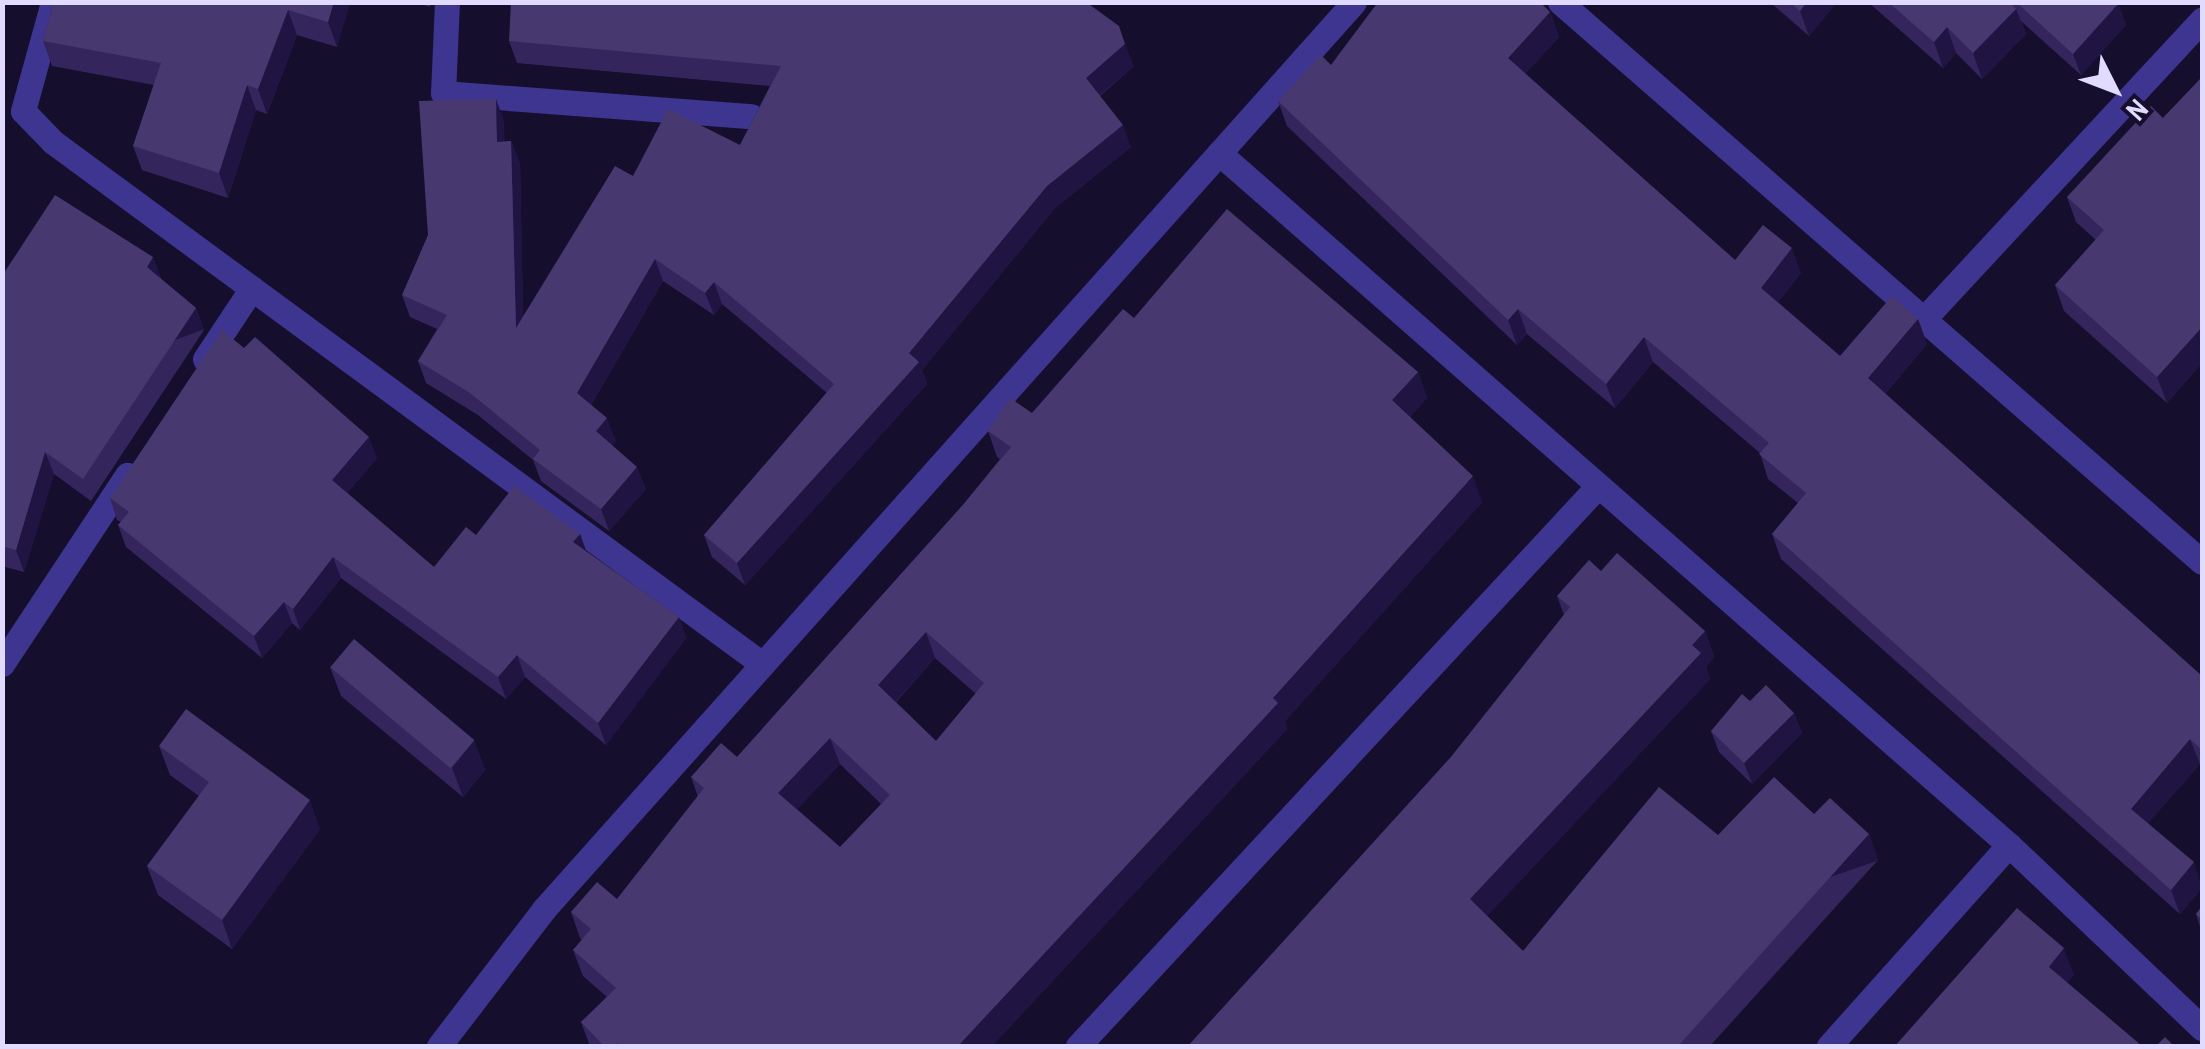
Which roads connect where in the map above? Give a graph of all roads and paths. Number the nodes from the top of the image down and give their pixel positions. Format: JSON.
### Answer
{"nodes":[{"id":1,"x":53,"y":2,"type":"edge"},
{"id":2,"x":447,"y":2,"type":"edge"},
{"id":3,"x":1354,"y":2,"type":"edge"},
{"id":4,"x":1560,"y":2,"type":"edge"},
{"id":5,"x":2202,"y":20,"type":"edge"},
{"id":6,"x":750,"y":116,"type":"edge"},
{"id":7,"x":1219,"y":153,"type":"junction"},
{"id":8,"x":252,"y":288,"type":"junction"},
{"id":9,"x":1922,"y":322,"type":"junction"},
{"id":10,"x":186,"y":386,"type":"edge"},
{"id":11,"x":143,"y":451,"type":"edge"},
{"id":12,"x":1598,"y":486,"type":"junction"},
{"id":13,"x":2202,"y":562,"type":"edge"},
{"id":14,"x":2,"y":664,"type":"edge"},
{"id":15,"x":762,"y":664,"type":"junction"},
{"id":16,"x":2009,"y":845,"type":"junction"},
{"id":17,"x":2202,"y":1028,"type":"edge"},
{"id":18,"x":439,"y":1046,"type":"edge"},
{"id":19,"x":1078,"y":1046,"type":"edge"},
{"id":20,"x":1829,"y":1046,"type":"edge"}],
"edges":[{"from":1,"to":8,"type":"street"},
{"from":2,"to":6,"type":"street"},
{"from":3,"to":7,"type":"street"},
{"from":4,"to":9,"type":"street"},
{"from":5,"to":9,"type":"street"},
{"from":7,"to":12,"type":"street"},
{"from":7,"to":15,"type":"street"},
{"from":8,"to":10,"type":"street"},
{"from":8,"to":15,"type":"street"},
{"from":9,"to":13,"type":"street"},
{"from":11,"to":14,"type":"street"},
{"from":12,"to":16,"type":"street"},
{"from":12,"to":19,"type":"street"},
{"from":15,"to":18,"type":"street"},
{"from":16,"to":17,"type":"street"},
{"from":16,"to":20,"type":"street"}]}
